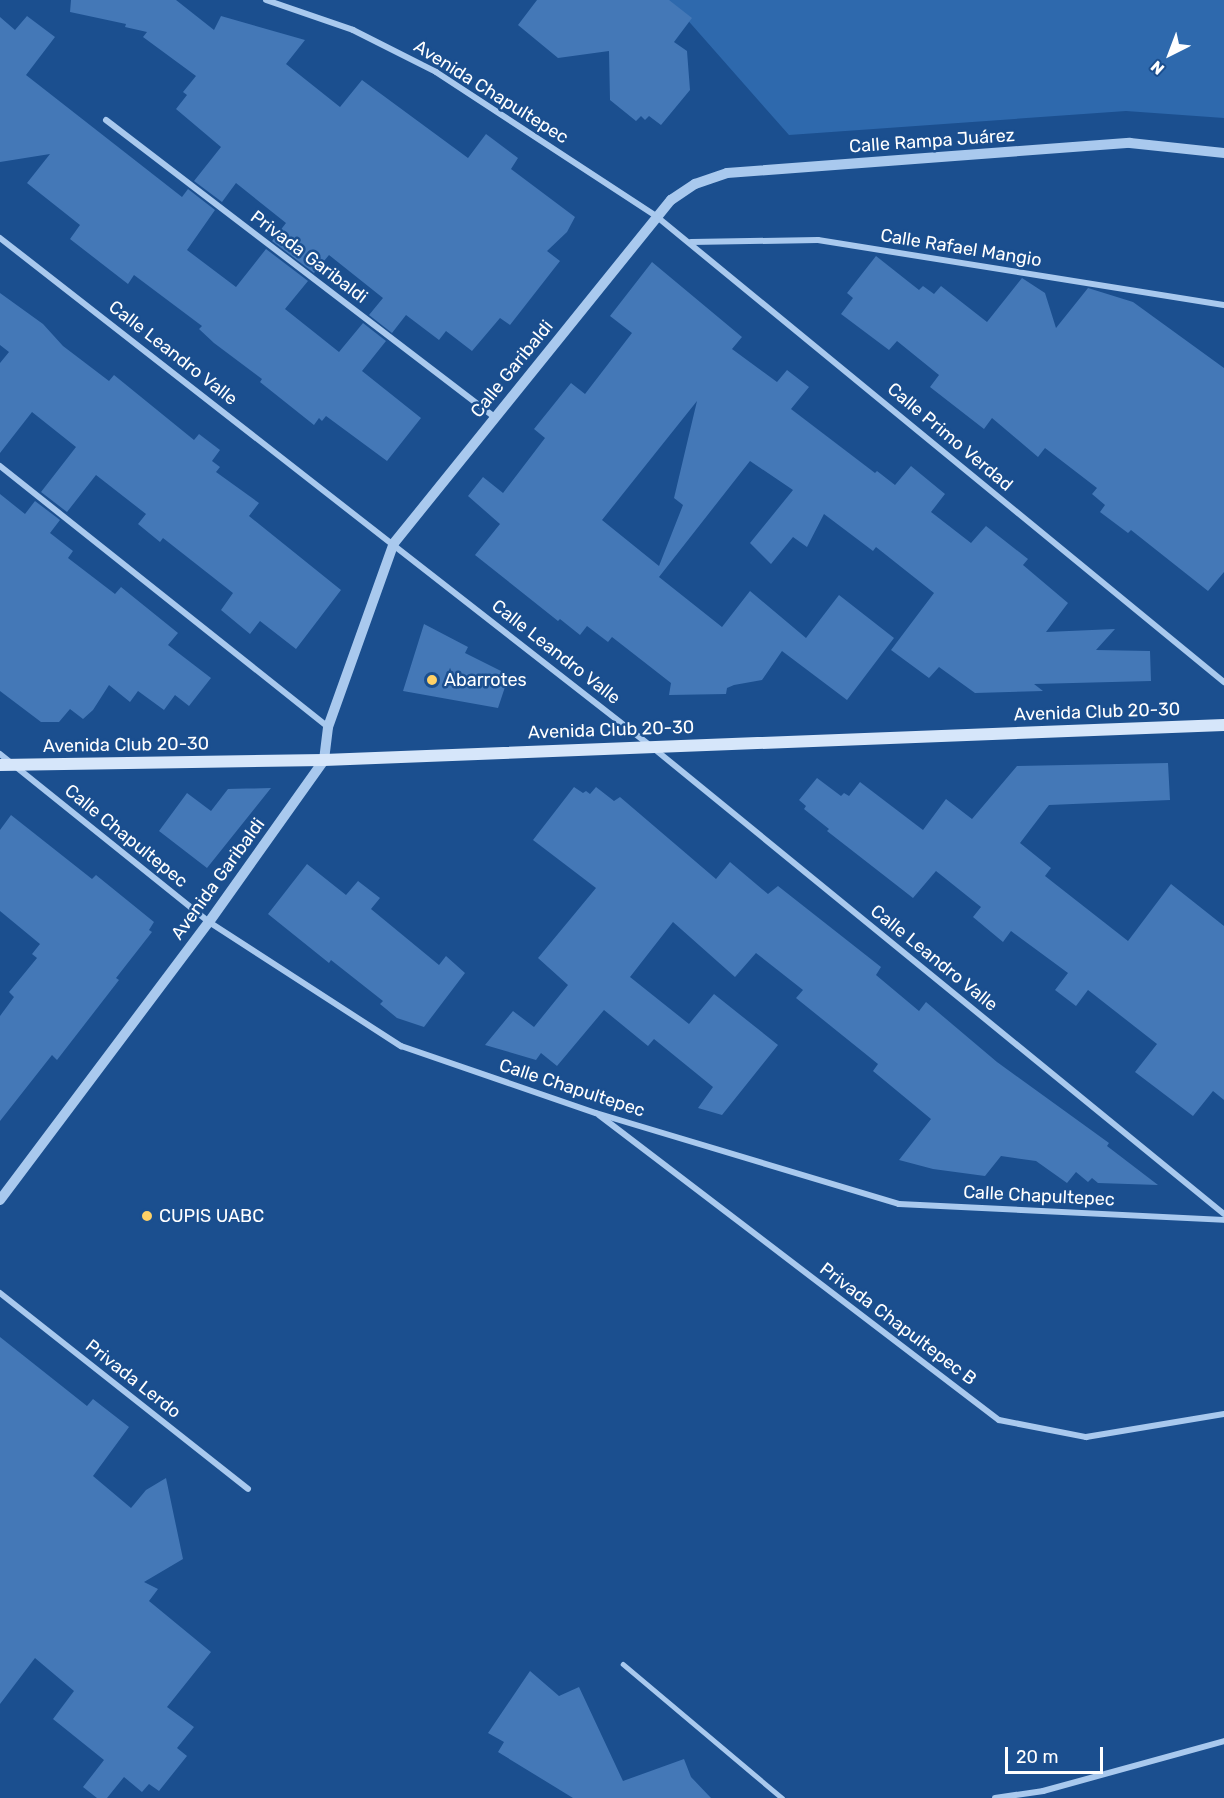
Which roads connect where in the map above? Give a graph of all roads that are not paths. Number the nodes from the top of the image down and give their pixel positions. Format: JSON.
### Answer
{"nodes":[{"id":1,"x":266,"y":0,"type":"edge"},
{"id":2,"x":106,"y":120,"type":"dead end"},
{"id":3,"x":1224,"y":153,"type":"edge"},
{"id":4,"x":656,"y":216,"type":"junction"},
{"id":5,"x":0,"y":238,"type":"edge"},
{"id":6,"x":691,"y":242,"type":"junction"},
{"id":7,"x":1224,"y":305,"type":"edge"},
{"id":8,"x":494,"y":417,"type":"junction"},
{"id":9,"x":0,"y":466,"type":"edge"},
{"id":10,"x":394,"y":543,"type":"junction"},
{"id":11,"x":1224,"y":682,"type":"edge"},
{"id":12,"x":1224,"y":725,"type":"edge"},
{"id":13,"x":328,"y":727,"type":"junction"},
{"id":14,"x":652,"y":747,"type":"junction"},
{"id":15,"x":0,"y":754,"type":"edge"},
{"id":16,"x":324,"y":760,"type":"junction"},
{"id":17,"x":0,"y":765,"type":"edge"},
{"id":18,"x":14,"y":765,"type":"junction"},
{"id":19,"x":209,"y":922,"type":"junction"},
{"id":20,"x":596,"y":1113,"type":"junction"},
{"id":21,"x":0,"y":1200,"type":"edge"},
{"id":22,"x":1224,"y":1214,"type":"edge"},
{"id":23,"x":1224,"y":1221,"type":"edge"},
{"id":24,"x":0,"y":1293,"type":"edge"},
{"id":25,"x":1224,"y":1413,"type":"edge"},
{"id":26,"x":248,"y":1489,"type":"dead end"},
{"id":27,"x":622,"y":1664,"type":"dead end"},
{"id":28,"x":1224,"y":1741,"type":"edge"},
{"id":29,"x":782,"y":1798,"type":"edge"},
{"id":30,"x":995,"y":1798,"type":"edge"}],
"edges":[{"from":1,"to":4,"type":"street","name":"Avenida Chapultepec"},
{"from":2,"to":8,"type":"street","name":"Privada Garibaldi"},
{"from":3,"to":4,"type":"street","name":"Calle Rampa Juárez"},
{"from":4,"to":6,"type":"street","name":"Calle Primo Verdad"},
{"from":4,"to":8,"type":"street","name":"Calle Garibaldi"},
{"from":5,"to":10,"type":"street","name":"Calle Leandro Valle"},
{"from":6,"to":7,"type":"street","name":"Calle Rafael Mangio"},
{"from":6,"to":11,"type":"street","name":"Calle Primo Verdad"},
{"from":8,"to":10,"type":"street","name":"Calle Garibaldi"},
{"from":9,"to":13,"type":"street"},
{"from":10,"to":13,"type":"street","name":"Avenida Garibaldi"},
{"from":10,"to":14,"type":"street","name":"Calle Leandro Valle"},
{"from":12,"to":14,"type":"main road","name":"Avenida Club 20-30"},
{"from":13,"to":16,"type":"street","name":"Avenida Garibaldi"},
{"from":14,"to":16,"type":"main road","name":"Avenida Club 20-30"},
{"from":14,"to":22,"type":"street","name":"Calle Leandro Valle"},
{"from":15,"to":18,"type":"street","name":"Calle Chapultepec"},
{"from":16,"to":18,"type":"main road","name":"Avenida Club 20-30"},
{"from":16,"to":19,"type":"street","name":"Avenida Garibaldi"},
{"from":17,"to":18,"type":"main road","name":"Avenida Club 20-30"},
{"from":18,"to":19,"type":"street","name":"Calle Chapultepec"},
{"from":19,"to":20,"type":"street","name":"Calle Chapultepec"},
{"from":19,"to":21,"type":"street","name":"Avenida Garibaldi"},
{"from":20,"to":23,"type":"street","name":"Calle Chapultepec"},
{"from":20,"to":25,"type":"street","name":"Privada Chapultepec B"},
{"from":24,"to":26,"type":"street","name":"Privada Lerdo"},
{"from":27,"to":29,"type":"lane"},
{"from":28,"to":30,"type":"street"}]}
